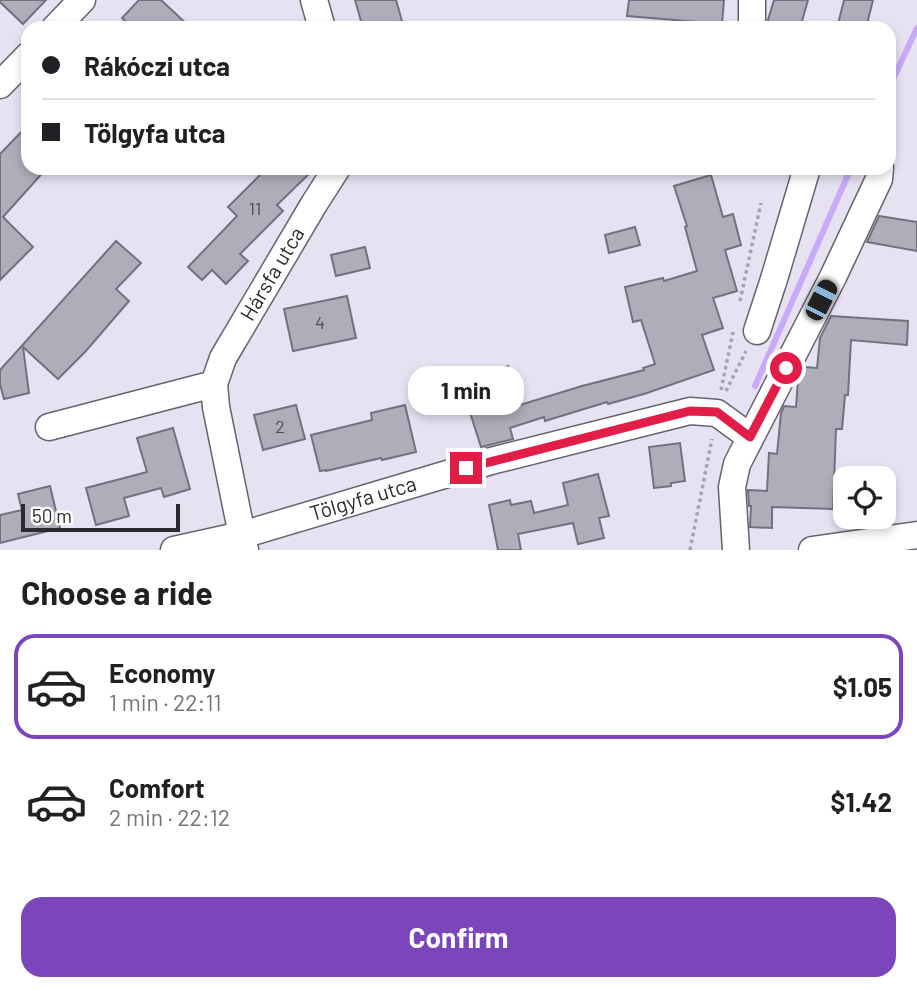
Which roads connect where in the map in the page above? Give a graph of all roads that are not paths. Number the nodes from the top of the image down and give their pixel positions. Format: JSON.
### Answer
{"nodes":[{"id":1,"x":82,"y":0,"type":"edge"},
{"id":2,"x":314,"y":0,"type":"edge"},
{"id":3,"x":752,"y":0,"type":"edge"},
{"id":4,"x":62,"y":21,"type":"edge"},
{"id":5,"x":320,"y":21,"type":"edge"},
{"id":6,"x":752,"y":21,"type":"edge"},
{"id":7,"x":21,"y":63,"type":"edge"},
{"id":8,"x":0,"y":85,"type":"edge"},
{"id":9,"x":333,"y":175,"type":"edge"},
{"id":10,"x":805,"y":175,"type":"edge"},
{"id":11,"x":879,"y":175,"type":"edge"},
{"id":12,"x":746,"y":326,"type":"road end"},
{"id":13,"x":214,"y":384,"type":"junction"},
{"id":14,"x":49,"y":427,"type":"dead end"},
{"id":15,"x":750,"y":437,"type":"junction"},
{"id":16,"x":917,"y":536,"type":"edge"},
{"id":17,"x":243,"y":542,"type":"edge"},
{"id":18,"x":174,"y":550,"type":"edge"},
{"id":19,"x":736,"y":550,"type":"edge"},
{"id":20,"x":812,"y":550,"type":"edge"}],
"edges":[{"from":1,"to":4,"type":"street"},
{"from":2,"to":5,"type":"street"},
{"from":3,"to":6,"type":"street"},
{"from":7,"to":8,"type":"street"},
{"from":9,"to":13,"type":"street","name":"Hársfa utca"},
{"from":10,"to":12,"type":"street"},
{"from":11,"to":15,"type":"street"},
{"from":13,"to":14,"type":"street"},
{"from":13,"to":17,"type":"street","name":"Hársfa utca"},
{"from":15,"to":17,"type":"street","name":"Tölgyfa utca"},
{"from":15,"to":19,"type":"street"},
{"from":16,"to":20,"type":"street"},
{"from":17,"to":18,"type":"street","name":"Tölgyfa utca"}]}
